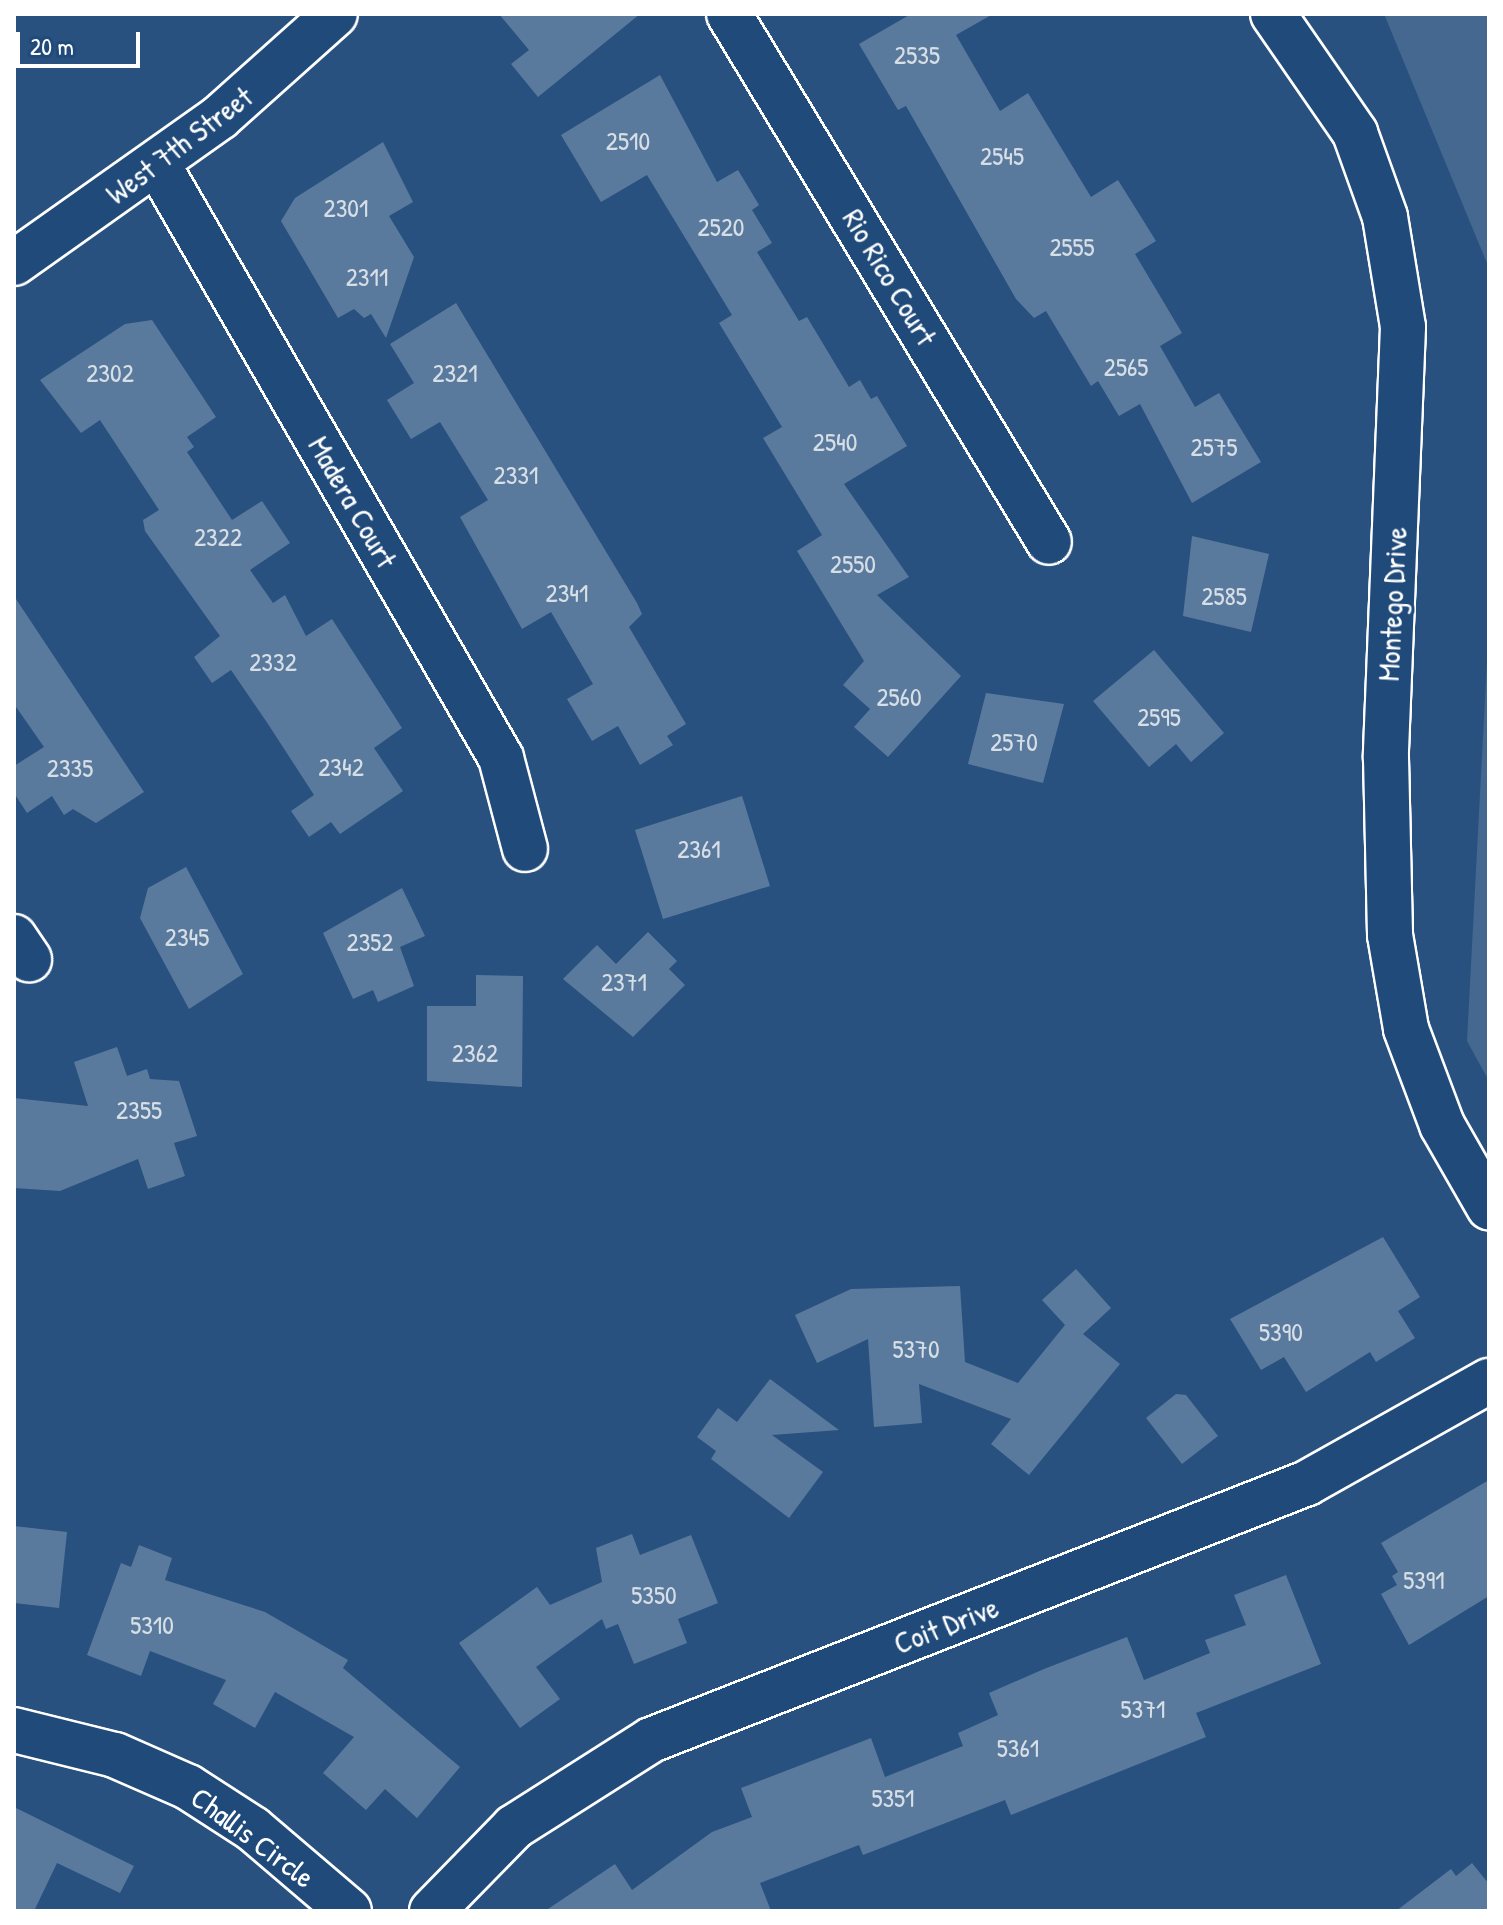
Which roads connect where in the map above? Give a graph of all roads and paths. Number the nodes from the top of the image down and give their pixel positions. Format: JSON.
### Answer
{"nodes":[{"id":1,"x":335,"y":14,"type":"edge"},
{"id":2,"x":729,"y":14,"type":"edge"},
{"id":3,"x":1273,"y":14,"type":"edge"},
{"id":4,"x":158,"y":165,"type":"junction"},
{"id":5,"x":14,"y":263,"type":"edge"},
{"id":6,"x":1049,"y":542,"type":"dead end"},
{"id":7,"x":525,"y":849,"type":"dead end"},
{"id":8,"x":1489,"y":1207,"type":"edge"},
{"id":9,"x":1489,"y":1381,"type":"edge"},
{"id":10,"x":14,"y":1730,"type":"edge"},
{"id":11,"x":349,"y":1911,"type":"edge"},
{"id":12,"x":432,"y":1911,"type":"edge"}],
"edges":[{"from":1,"to":4,"type":"street","name":"West 7th Street"},
{"from":2,"to":6,"type":"street","name":"Rio Rico Court"},
{"from":3,"to":8,"type":"street","name":"Montego Drive"},
{"from":4,"to":5,"type":"street","name":"West 7th Street"},
{"from":4,"to":7,"type":"street","name":"Madera Court"},
{"from":9,"to":12,"type":"street","name":"Coit Drive"},
{"from":10,"to":11,"type":"street","name":"Challis Circle"}]}
